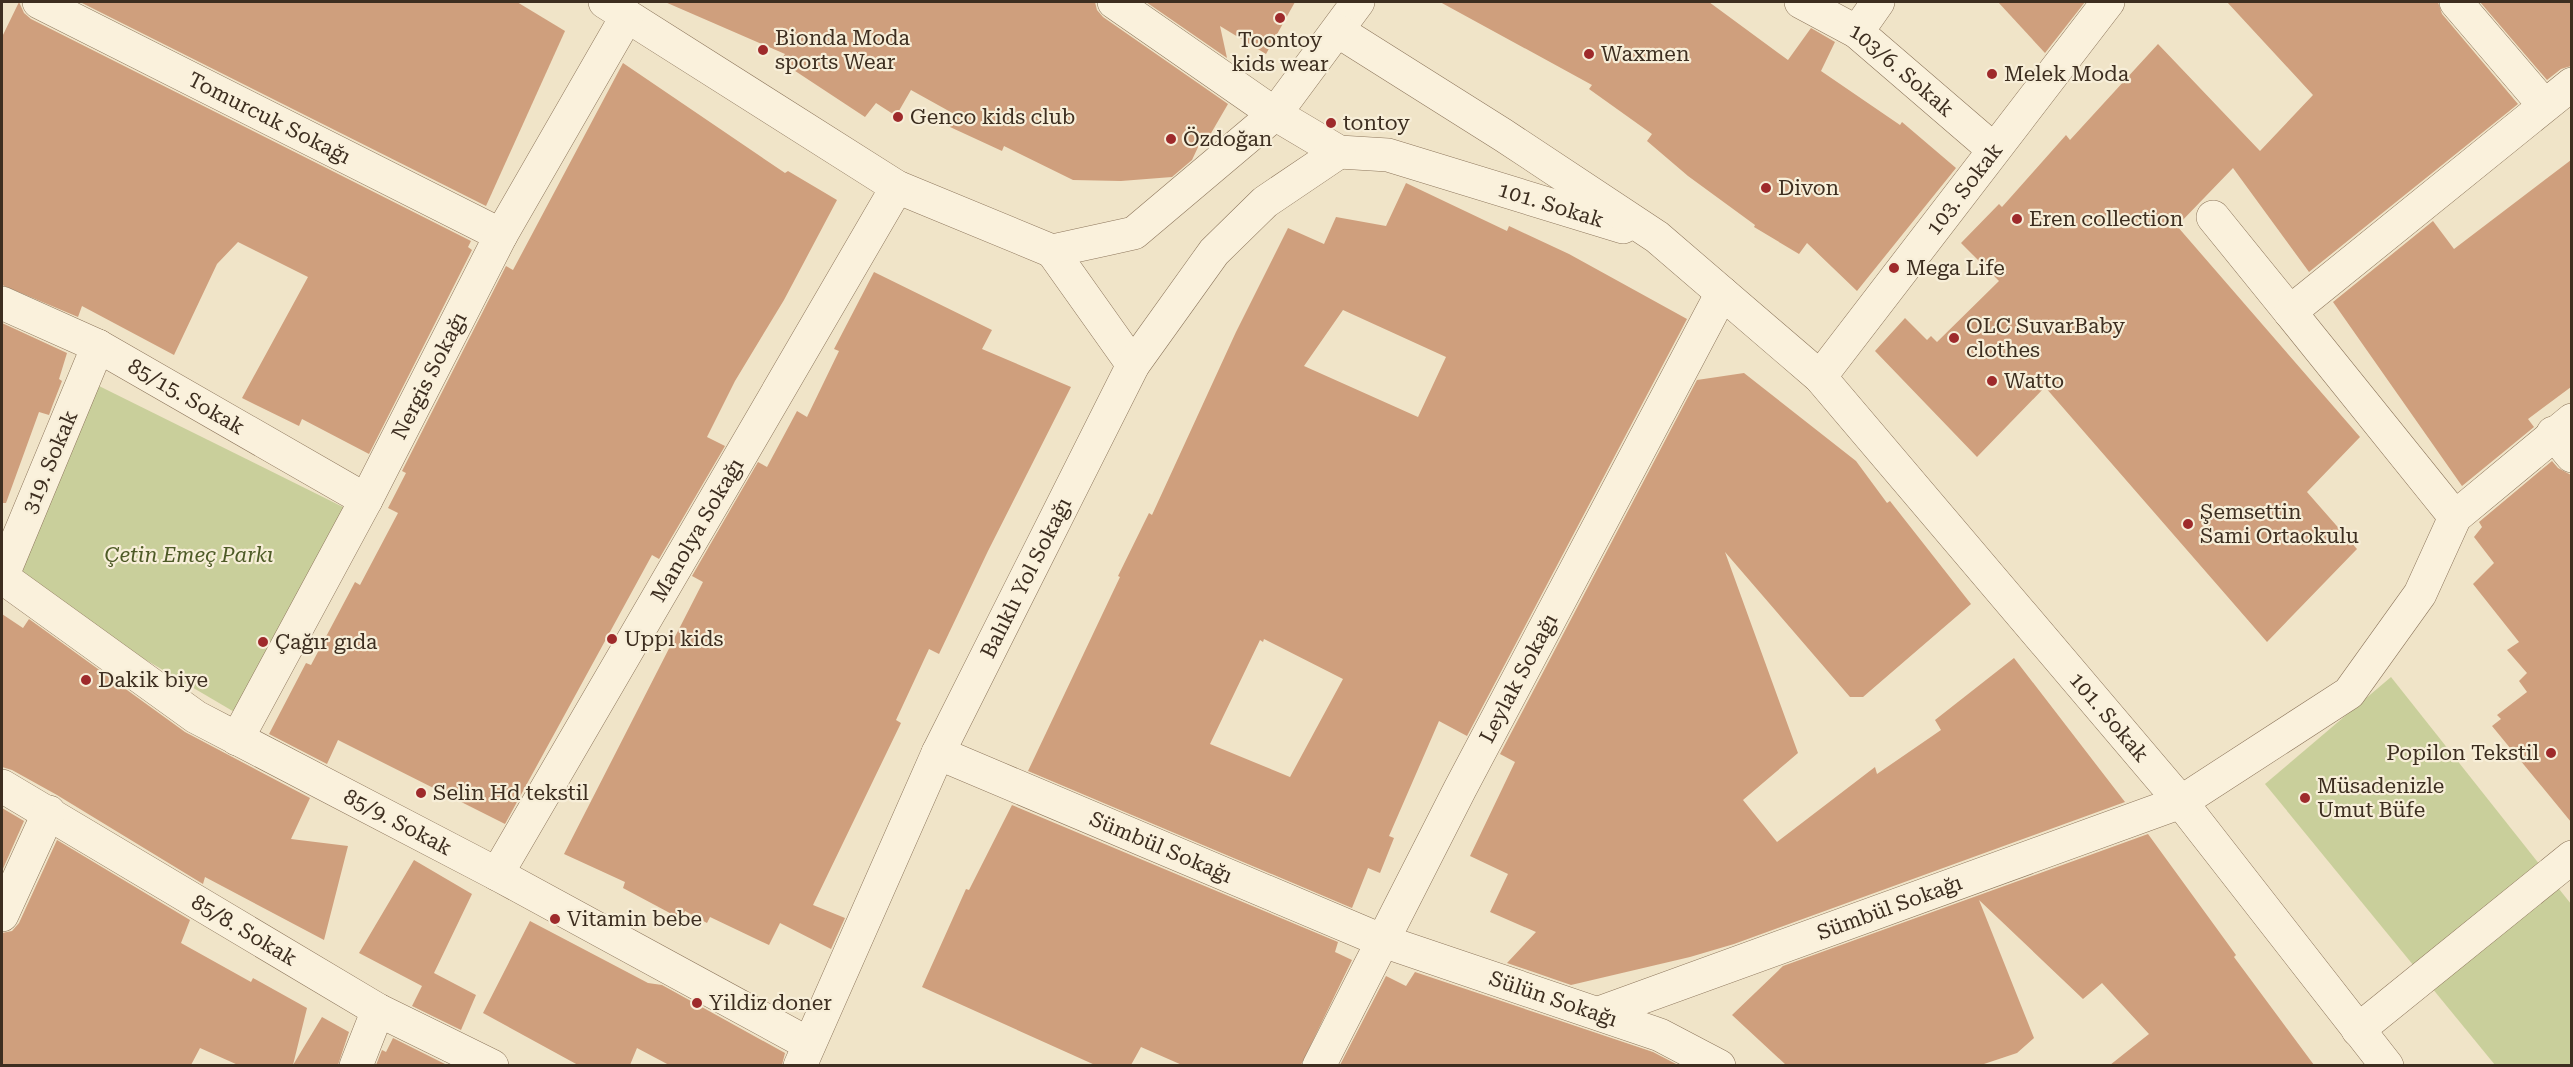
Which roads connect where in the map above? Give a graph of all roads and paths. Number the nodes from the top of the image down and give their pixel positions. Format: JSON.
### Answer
{"nodes":[{"id":1,"x":39,"y":2,"type":"edge"},
{"id":2,"x":1114,"y":2,"type":"edge"},
{"id":3,"x":1358,"y":2,"type":"edge"},
{"id":4,"x":1801,"y":2,"type":"edge"},
{"id":5,"x":1878,"y":2,"type":"edge"},
{"id":6,"x":2108,"y":2,"type":"edge"},
{"id":7,"x":2456,"y":2,"type":"edge"},
{"id":8,"x":616,"y":9,"type":"edge"},
{"id":9,"x":1338,"y":31,"type":"junction"},
{"id":10,"x":1857,"y":32,"type":"junction"},
{"id":11,"x":2571,"y":84,"type":"edge"},
{"id":12,"x":2544,"y":105,"type":"junction"},
{"id":13,"x":1275,"y":114,"type":"junction"},
{"id":14,"x":1993,"y":149,"type":"junction"},
{"id":15,"x":1339,"y":152,"type":"junction"},
{"id":16,"x":897,"y":187,"type":"junction"},
{"id":17,"x":2213,"y":217,"type":"dead end"},
{"id":18,"x":501,"y":234,"type":"junction"},
{"id":19,"x":1658,"y":237,"type":"junction"},
{"id":20,"x":1052,"y":251,"type":"junction"},
{"id":21,"x":1722,"y":293,"type":"junction"},
{"id":22,"x":2,"y":303,"type":"edge"},
{"id":23,"x":2290,"y":312,"type":"junction"},
{"id":24,"x":99,"y":346,"type":"junction"},
{"id":25,"x":1133,"y":365,"type":"junction"},
{"id":26,"x":1820,"y":377,"type":"junction"},
{"id":27,"x":2565,"y":436,"type":"edge"},
{"id":28,"x":366,"y":500,"type":"junction"},
{"id":29,"x":2456,"y":517,"type":"junction"},
{"id":30,"x":2,"y":577,"type":"edge"},
{"id":31,"x":237,"y":739,"type":"junction"},
{"id":32,"x":938,"y":753,"type":"junction"},
{"id":33,"x":2,"y":786,"type":"edge"},
{"id":34,"x":2181,"y":802,"type":"junction"},
{"id":35,"x":49,"y":812,"type":"junction"},
{"id":36,"x":2571,"y":857,"type":"edge"},
{"id":37,"x":498,"y":874,"type":"junction"},
{"id":38,"x":2,"y":915,"type":"edge"},
{"id":39,"x":1383,"y":941,"type":"junction"},
{"id":40,"x":378,"y":1010,"type":"junction"},
{"id":41,"x":1599,"y":1013,"type":"junction"},
{"id":42,"x":2358,"y":1030,"type":"junction"},
{"id":43,"x":804,"y":1055,"type":"edge"},
{"id":44,"x":356,"y":1065,"type":"edge"},
{"id":45,"x":492,"y":1065,"type":"edge"},
{"id":46,"x":1320,"y":1065,"type":"edge"},
{"id":47,"x":1719,"y":1065,"type":"edge"},
{"id":48,"x":2386,"y":1065,"type":"edge"}],
"edges":[{"from":1,"to":18,"type":"street","name":"Tomurcuk Sokağı"},
{"from":2,"to":13,"type":"street","name":"101. Sokak"},
{"from":3,"to":9,"type":"street"},
{"from":4,"to":10,"type":"street","name":"103/6. Sokak"},
{"from":5,"to":10,"type":"street"},
{"from":6,"to":14,"type":"street","name":"103. Sokak"},
{"from":7,"to":12,"type":"street"},
{"from":8,"to":16,"type":"street"},
{"from":8,"to":18,"type":"street","name":"Nergis Sokağı"},
{"from":9,"to":13,"type":"street"},
{"from":9,"to":19,"type":"street","name":"101. Sokak"},
{"from":10,"to":14,"type":"street","name":"103/6. Sokak"},
{"from":11,"to":12,"type":"street"},
{"from":12,"to":23,"type":"street"},
{"from":13,"to":15,"type":"street","name":"101. Sokak"},
{"from":13,"to":20,"type":"street"},
{"from":14,"to":26,"type":"street","name":"103. Sokak"},
{"from":15,"to":19,"type":"street","name":"101. Sokak"},
{"from":15,"to":25,"type":"street","name":"Balıklı Yol Sokağı"},
{"from":16,"to":20,"type":"street"},
{"from":16,"to":37,"type":"street","name":"Manolya Sokağı"},
{"from":17,"to":23,"type":"street"},
{"from":18,"to":28,"type":"street","name":"Nergis Sokağı"},
{"from":19,"to":21,"type":"street","name":"101. Sokak"},
{"from":20,"to":25,"type":"street"},
{"from":21,"to":26,"type":"street","name":"101. Sokak"},
{"from":21,"to":39,"type":"street","name":"Leylak Sokağı"},
{"from":22,"to":24,"type":"street","name":"85/15. Sokak"},
{"from":23,"to":29,"type":"street"},
{"from":24,"to":28,"type":"street","name":"85/15. Sokak"},
{"from":24,"to":30,"type":"street","name":"319. Sokak"},
{"from":25,"to":32,"type":"street","name":"Balıklı Yol Sokağı"},
{"from":26,"to":34,"type":"street","name":"101. Sokak"},
{"from":27,"to":29,"type":"street"},
{"from":28,"to":31,"type":"street","name":"Nergis Sokağı"},
{"from":29,"to":34,"type":"street","name":"Sümbül Sokağı"},
{"from":30,"to":31,"type":"street","name":"85/9. Sokak"},
{"from":31,"to":37,"type":"street","name":"85/9. Sokak"},
{"from":32,"to":39,"type":"street","name":"Sümbül Sokağı"},
{"from":32,"to":43,"type":"street","name":"Balıklı Yol Sokağı"},
{"from":33,"to":35,"type":"street","name":"85/8. Sokak"},
{"from":34,"to":41,"type":"street","name":"Sümbül Sokağı"},
{"from":34,"to":42,"type":"street","name":"101. Sokak"},
{"from":35,"to":38,"type":"street"},
{"from":35,"to":40,"type":"street","name":"85/8. Sokak"},
{"from":36,"to":42,"type":"street"},
{"from":37,"to":43,"type":"street","name":"85/9. Sokak"},
{"from":39,"to":41,"type":"street","name":"Sülün Sokağı"},
{"from":39,"to":46,"type":"street","name":"Leylak Sokağı"},
{"from":40,"to":44,"type":"street"},
{"from":40,"to":45,"type":"street","name":"85/8. Sokak"},
{"from":41,"to":47,"type":"street","name":"Sülün Sokağı"},
{"from":42,"to":48,"type":"street","name":"101. Sokak"}]}
